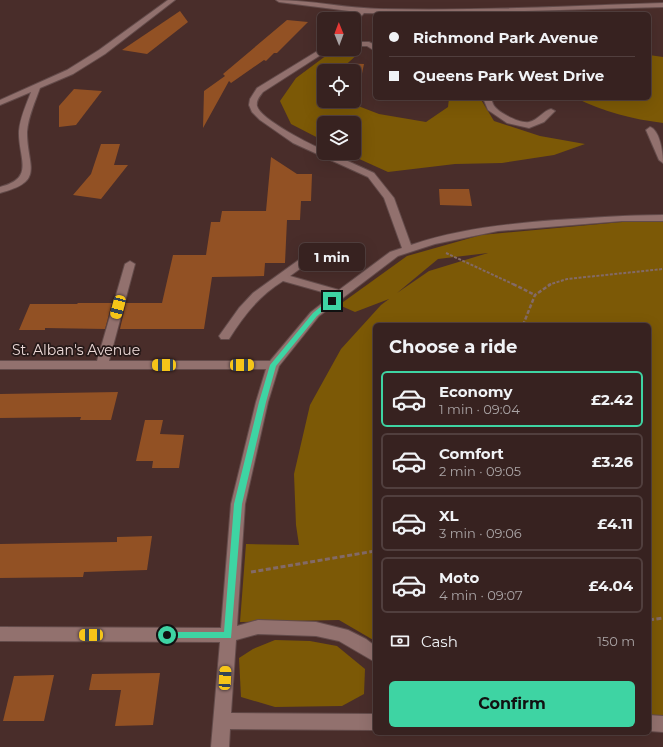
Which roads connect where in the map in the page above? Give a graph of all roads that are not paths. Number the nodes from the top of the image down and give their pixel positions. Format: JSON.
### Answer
{"nodes":[{"id":1,"x":172,"y":0,"type":"edge"},
{"id":2,"x":279,"y":0,"type":"edge"},
{"id":3,"x":663,"y":5,"type":"edge"},
{"id":4,"x":362,"y":11,"type":"joint"},
{"id":5,"x":474,"y":12,"type":"edge"},
{"id":6,"x":361,"y":44,"type":"edge"},
{"id":7,"x":373,"y":48,"type":"edge"},
{"id":8,"x":317,"y":55,"type":"edge"},
{"id":9,"x":37,"y":86,"type":"junction"},
{"id":10,"x":488,"y":100,"type":"edge"},
{"id":11,"x":0,"y":103,"type":"edge"},
{"id":12,"x":551,"y":111,"type":"dead end"},
{"id":13,"x":650,"y":130,"type":"dead end"},
{"id":14,"x":663,"y":160,"type":"edge"},
{"id":15,"x":0,"y":190,"type":"edge"},
{"id":16,"x":663,"y":218,"type":"edge"},
{"id":17,"x":408,"y":250,"type":"junction"},
{"id":18,"x":311,"y":256,"type":"dead end"},
{"id":19,"x":130,"y":264,"type":"dead end"},
{"id":20,"x":282,"y":277,"type":"junction"},
{"id":21,"x":340,"y":294,"type":"junction"},
{"id":22,"x":225,"y":336,"type":"dead end"},
{"id":23,"x":0,"y":365,"type":"edge"},
{"id":24,"x":102,"y":365,"type":"junction"},
{"id":25,"x":273,"y":365,"type":"junction"},
{"id":26,"x":0,"y":634,"type":"edge"},
{"id":27,"x":228,"y":636,"type":"junction"},
{"id":28,"x":373,"y":654,"type":"edge"},
{"id":29,"x":223,"y":721,"type":"junction"},
{"id":30,"x":373,"y":722,"type":"edge"},
{"id":31,"x":651,"y":723,"type":"edge"},
{"id":32,"x":663,"y":724,"type":"edge"},
{"id":33,"x":220,"y":747,"type":"edge"}],
"edges":[{"from":1,"to":9,"type":"street"},
{"from":2,"to":4,"type":"street"},
{"from":3,"to":5,"type":"street"},
{"from":4,"to":5,"type":"street"},
{"from":6,"to":7,"type":"street"},
{"from":8,"to":17,"type":"street"},
{"from":9,"to":11,"type":"street"},
{"from":9,"to":15,"type":"street"},
{"from":10,"to":12,"type":"street"},
{"from":13,"to":14,"type":"street"},
{"from":16,"to":17,"type":"street"},
{"from":17,"to":21,"type":"street"},
{"from":18,"to":20,"type":"street"},
{"from":19,"to":24,"type":"street"},
{"from":20,"to":21,"type":"street"},
{"from":20,"to":22,"type":"street"},
{"from":21,"to":25,"type":"street"},
{"from":23,"to":24,"type":"street","name":"St. Alban's Avenue"},
{"from":24,"to":25,"type":"street","name":"St. Alban's Avenue"},
{"from":25,"to":27,"type":"street"},
{"from":26,"to":27,"type":"street"},
{"from":27,"to":28,"type":"street"},
{"from":27,"to":29,"type":"street"},
{"from":29,"to":30,"type":"street"},
{"from":29,"to":33,"type":"street"},
{"from":31,"to":32,"type":"street"}]}
